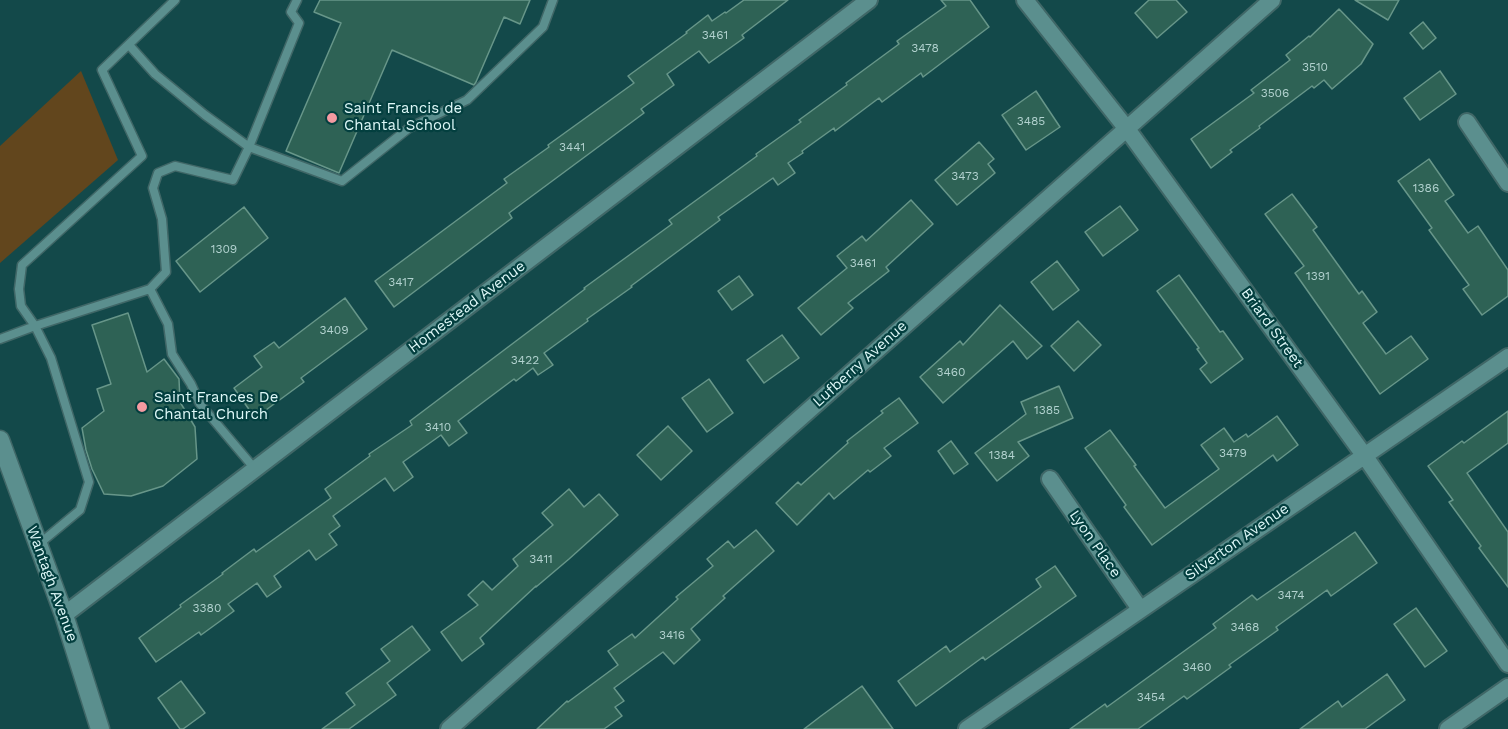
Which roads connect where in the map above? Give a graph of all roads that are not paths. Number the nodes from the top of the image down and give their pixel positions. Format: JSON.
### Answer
{"nodes":[{"id":1,"x":175,"y":0,"type":"edge"},
{"id":2,"x":297,"y":0,"type":"edge"},
{"id":3,"x":553,"y":0,"type":"edge"},
{"id":4,"x":869,"y":0,"type":"edge"},
{"id":5,"x":1025,"y":0,"type":"edge"},
{"id":6,"x":1272,"y":0,"type":"edge"},
{"id":7,"x":129,"y":45,"type":"junction"},
{"id":8,"x":1467,"y":122,"type":"dead end"},
{"id":9,"x":1127,"y":129,"type":"junction"},
{"id":10,"x":249,"y":147,"type":"junction"},
{"id":11,"x":1508,"y":183,"type":"edge"},
{"id":12,"x":150,"y":289,"type":"junction"},
{"id":13,"x":35,"y":326,"type":"junction"},
{"id":14,"x":0,"y":339,"type":"edge"},
{"id":15,"x":1508,"y":357,"type":"edge"},
{"id":16,"x":0,"y":440,"type":"edge"},
{"id":17,"x":1364,"y":455,"type":"junction"},
{"id":18,"x":255,"y":469,"type":"junction"},
{"id":19,"x":1050,"y":479,"type":"dead end"},
{"id":20,"x":39,"y":545,"type":"junction"},
{"id":21,"x":1140,"y":609,"type":"junction"},
{"id":22,"x":64,"y":615,"type":"junction"},
{"id":23,"x":1508,"y":664,"type":"edge"},
{"id":24,"x":1508,"y":687,"type":"edge"},
{"id":25,"x":100,"y":729,"type":"edge"},
{"id":26,"x":449,"y":729,"type":"edge"},
{"id":27,"x":967,"y":729,"type":"edge"},
{"id":28,"x":1448,"y":729,"type":"edge"}],
"edges":[{"from":1,"to":7,"type":"lane"},
{"from":2,"to":10,"type":"lane"},
{"from":3,"to":10,"type":"lane"},
{"from":4,"to":18,"type":"street","name":"Homestead Avenue"},
{"from":5,"to":9,"type":"street","name":"Briard Street"},
{"from":6,"to":9,"type":"street","name":"Lufberry Avenue"},
{"from":7,"to":10,"type":"lane"},
{"from":7,"to":13,"type":"lane"},
{"from":8,"to":11,"type":"street"},
{"from":9,"to":17,"type":"street","name":"Briard Street"},
{"from":9,"to":26,"type":"street","name":"Lufberry Avenue"},
{"from":10,"to":12,"type":"lane"},
{"from":12,"to":13,"type":"lane"},
{"from":12,"to":18,"type":"lane"},
{"from":13,"to":14,"type":"lane"},
{"from":13,"to":20,"type":"lane"},
{"from":15,"to":17,"type":"street","name":"Silverton Avenue"},
{"from":16,"to":20,"type":"main road","name":"Wantagh Avenue"},
{"from":17,"to":21,"type":"street","name":"Silverton Avenue"},
{"from":17,"to":23,"type":"street","name":"Briard Street"},
{"from":18,"to":22,"type":"street","name":"Homestead Avenue"},
{"from":19,"to":21,"type":"street","name":"Lyon Place"},
{"from":20,"to":22,"type":"main road","name":"Wantagh Avenue"},
{"from":21,"to":27,"type":"street","name":"Silverton Avenue"},
{"from":22,"to":25,"type":"main road","name":"Wantagh Avenue"},
{"from":24,"to":28,"type":"street"}]}
